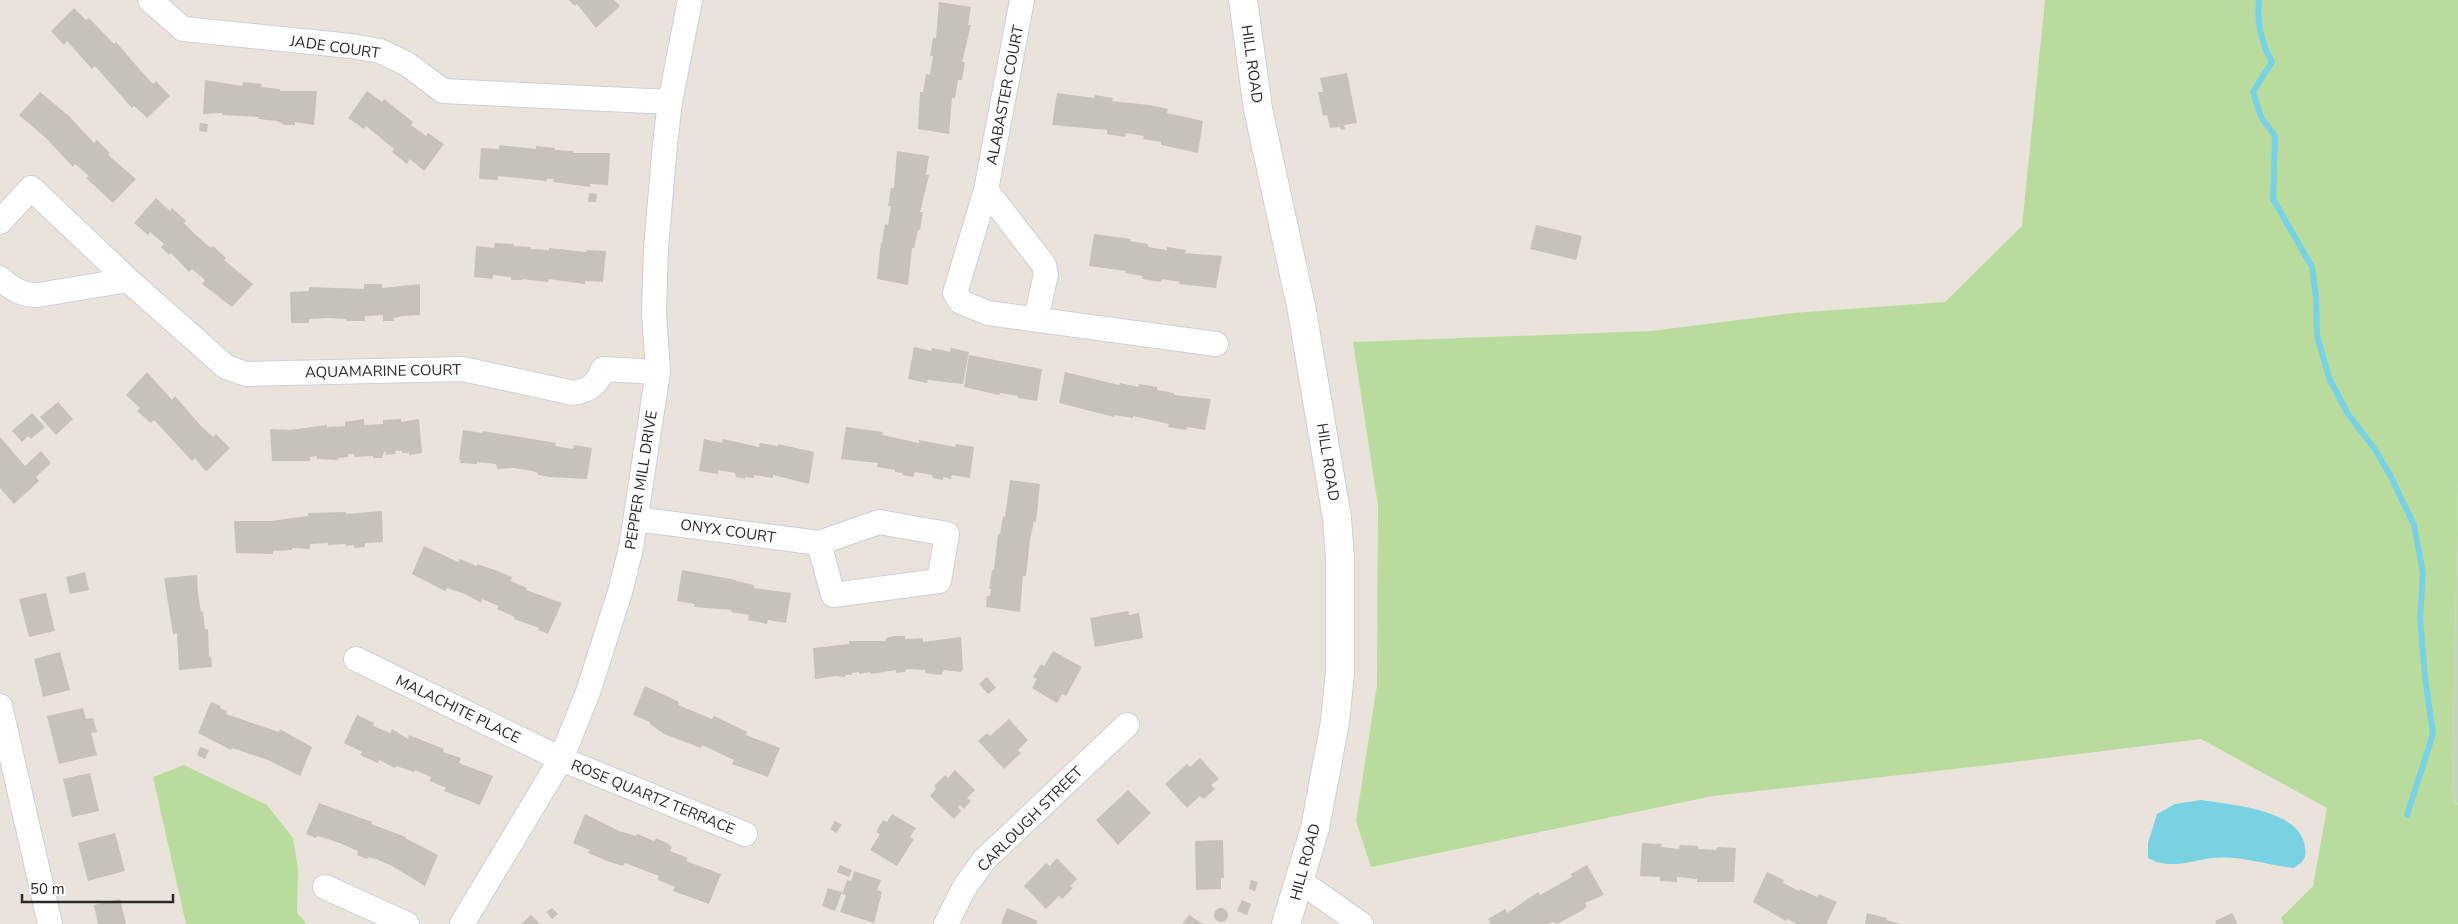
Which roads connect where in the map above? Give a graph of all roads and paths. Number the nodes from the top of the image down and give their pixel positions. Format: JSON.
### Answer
{"nodes":[{"id":1,"x":150,"y":0,"type":"edge"},
{"id":2,"x":690,"y":0,"type":"edge"},
{"id":3,"x":1022,"y":0,"type":"edge"},
{"id":4,"x":1243,"y":0,"type":"edge"},
{"id":5,"x":670,"y":102,"type":"junction"},
{"id":6,"x":986,"y":190,"type":"junction"},
{"id":7,"x":0,"y":222,"type":"edge"},
{"id":8,"x":0,"y":278,"type":"edge"},
{"id":9,"x":128,"y":280,"type":"junction"},
{"id":10,"x":1036,"y":319,"type":"junction"},
{"id":11,"x":1216,"y":344,"type":"dead end"},
{"id":12,"x":658,"y":372,"type":"junction"},
{"id":13,"x":637,"y":519,"type":"junction"},
{"id":14,"x":819,"y":543,"type":"junction"},
{"id":15,"x":356,"y":659,"type":"dead end"},
{"id":16,"x":0,"y":706,"type":"edge"},
{"id":17,"x":1127,"y":725,"type":"dead end"},
{"id":18,"x":561,"y":759,"type":"junction"},
{"id":19,"x":745,"y":834,"type":"dead end"},
{"id":20,"x":1300,"y":881,"type":"junction"},
{"id":21,"x":325,"y":887,"type":"dead end"},
{"id":22,"x":50,"y":924,"type":"edge"},
{"id":23,"x":407,"y":924,"type":"edge"},
{"id":24,"x":462,"y":924,"type":"edge"},
{"id":25,"x":946,"y":924,"type":"edge"},
{"id":26,"x":1286,"y":924,"type":"edge"},
{"id":27,"x":1361,"y":924,"type":"edge"}],
"edges":[{"from":1,"to":5,"type":"street","name":"JADE COURT"},
{"from":2,"to":5,"type":"street","name":"PEPPER MILL DRIVE"},
{"from":3,"to":6,"type":"street","name":"ALABASTER COURT"},
{"from":4,"to":20,"type":"street","name":"HILL ROAD"},
{"from":5,"to":12,"type":"street","name":"PEPPER MILL DRIVE"},
{"from":6,"to":10,"type":"street"},
{"from":6,"to":10,"type":"street","name":"ALABASTER COURT"},
{"from":7,"to":9,"type":"street","name":"AQUAMARINE COURT"},
{"from":8,"to":9,"type":"street"},
{"from":9,"to":12,"type":"street","name":"AQUAMARINE COURT"},
{"from":10,"to":11,"type":"street","name":"ALABASTER COURT"},
{"from":12,"to":13,"type":"street","name":"PEPPER MILL DRIVE"},
{"from":13,"to":14,"type":"street","name":"ONYX COURT"},
{"from":13,"to":18,"type":"street","name":"PEPPER MILL DRIVE"},
{"from":14,"to":14,"type":"street","name":"ONYX COURT"},
{"from":15,"to":18,"type":"street","name":"MALACHITE PLACE"},
{"from":16,"to":22,"type":"street"},
{"from":17,"to":25,"type":"street","name":"CARLOUGH STREET"},
{"from":18,"to":19,"type":"street","name":"ROSE QUARTZ TERRACE"},
{"from":18,"to":24,"type":"street","name":"PEPPER MILL DRIVE"},
{"from":20,"to":26,"type":"street","name":"HILL ROAD"},
{"from":20,"to":27,"type":"street"},
{"from":21,"to":23,"type":"street"}]}
